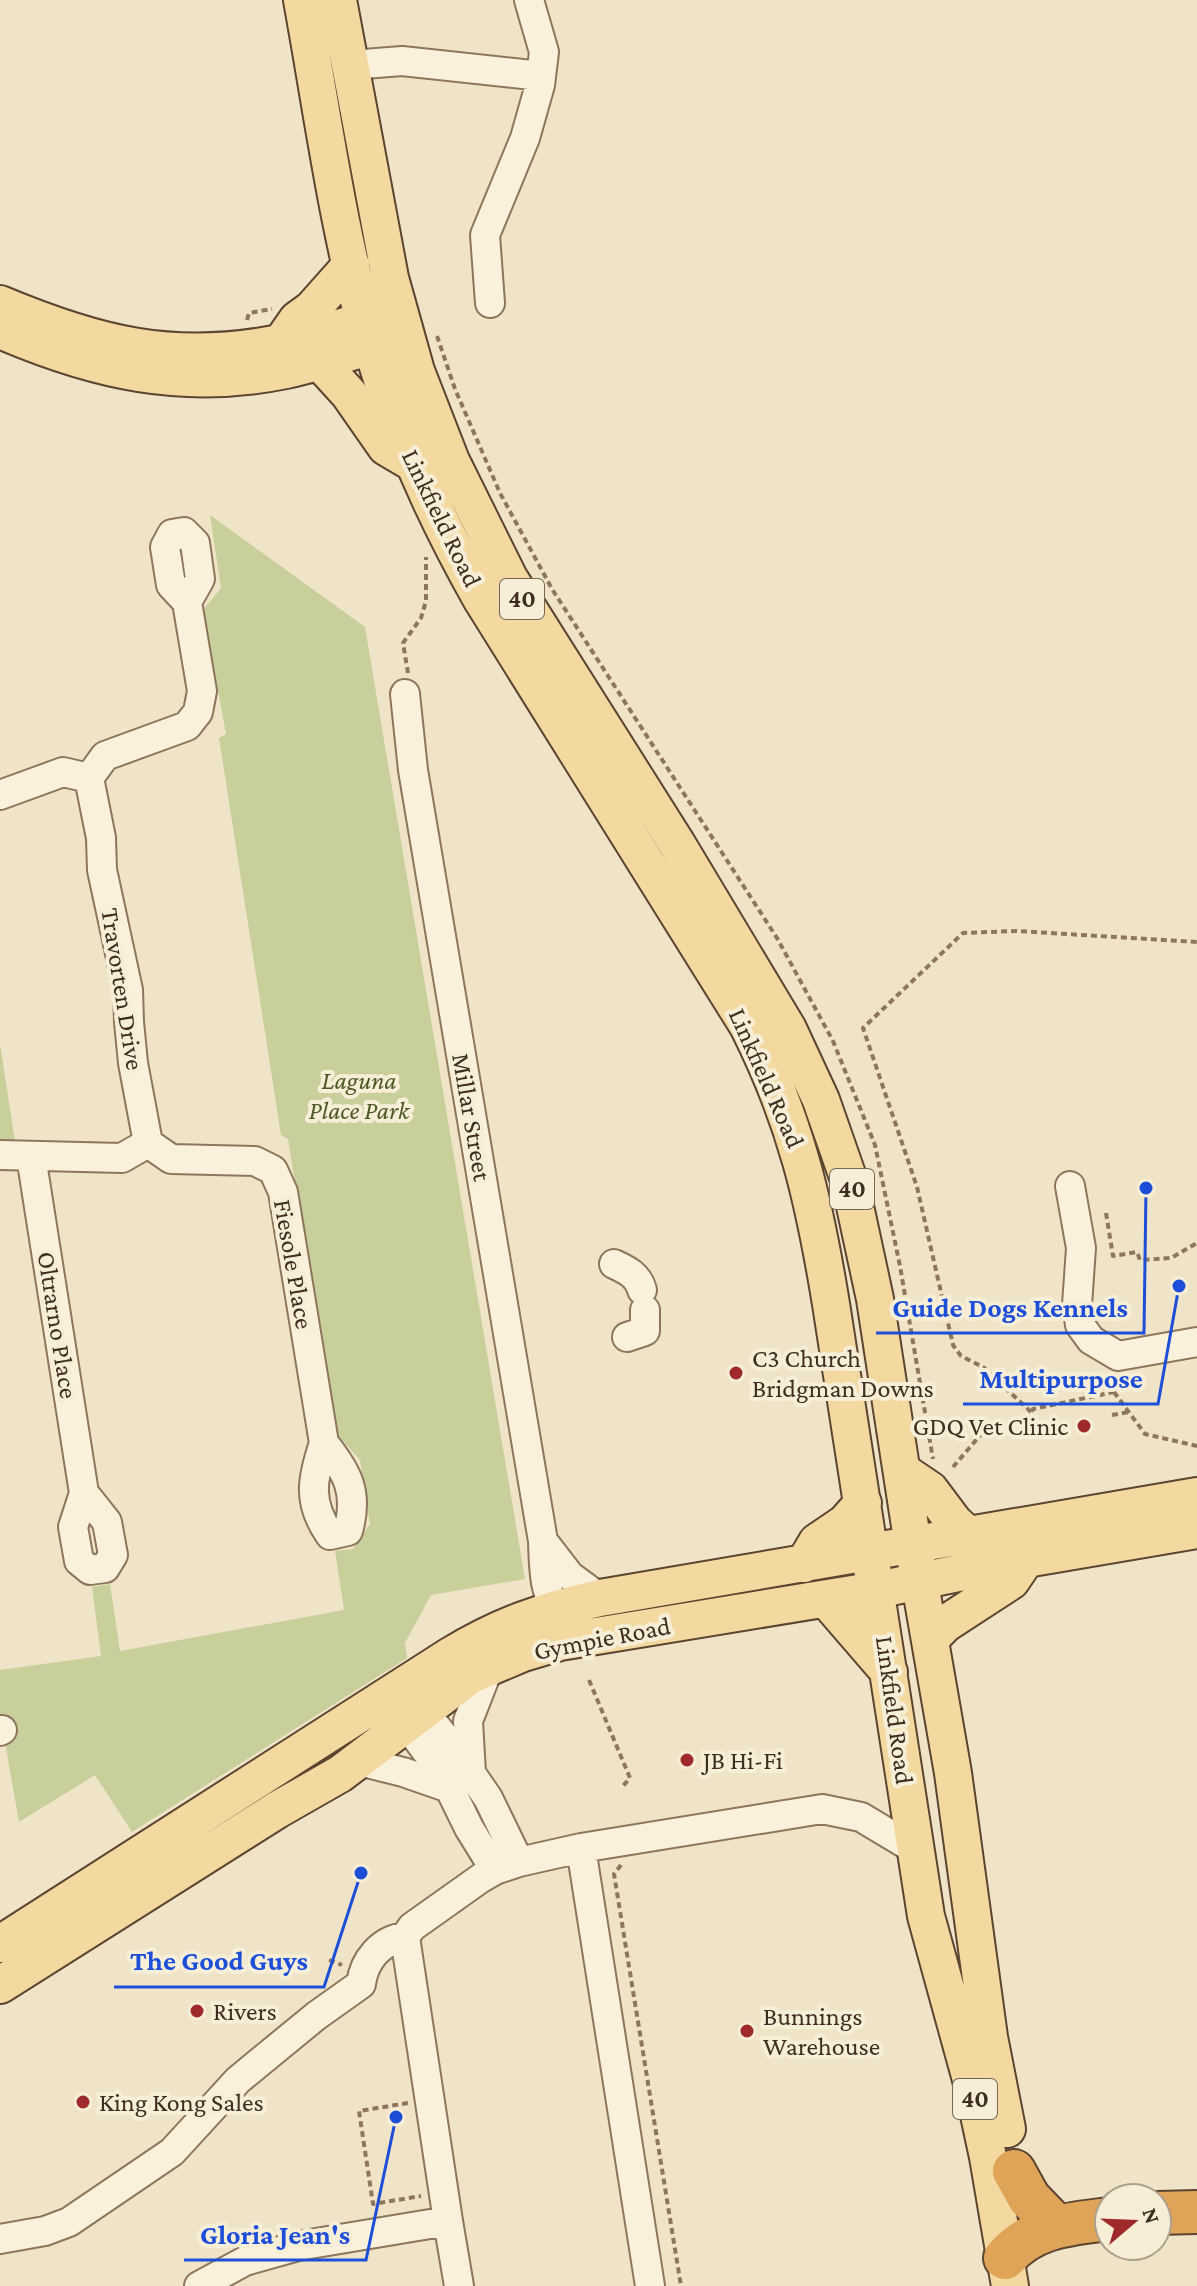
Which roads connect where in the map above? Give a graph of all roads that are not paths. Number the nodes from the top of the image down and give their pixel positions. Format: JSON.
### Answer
{"nodes":[{"id":1,"x":302,"y":0,"type":"edge"},
{"id":2,"x":338,"y":0,"type":"edge"},
{"id":3,"x":529,"y":0,"type":"edge"},
{"id":4,"x":351,"y":65,"type":"junction"},
{"id":5,"x":541,"y":76,"type":"junction"},
{"id":6,"x":351,"y":265,"type":"junction"},
{"id":7,"x":490,"y":303,"type":"dead end"},
{"id":8,"x":0,"y":304,"type":"edge"},
{"id":9,"x":402,"y":323,"type":"junction"},
{"id":10,"x":0,"y":330,"type":"edge"},
{"id":11,"x":368,"y":333,"type":"junction"},
{"id":12,"x":281,"y":343,"type":"junction"},
{"id":13,"x":319,"y":361,"type":"junction"},
{"id":14,"x":413,"y":463,"type":"junction"},
{"id":15,"x":187,"y":602,"type":"dead end"},
{"id":16,"x":405,"y":694,"type":"road end"},
{"id":17,"x":89,"y":778,"type":"junction"},
{"id":18,"x":0,"y":795,"type":"edge"},
{"id":19,"x":148,"y":1143,"type":"junction"},
{"id":20,"x":0,"y":1155,"type":"edge"},
{"id":21,"x":31,"y":1156,"type":"junction"},
{"id":22,"x":1070,"y":1186,"type":"dead end"},
{"id":23,"x":614,"y":1264,"type":"dead end"},
{"id":24,"x":627,"y":1337,"type":"dead end"},
{"id":25,"x":1197,"y":1342,"type":"edge"},
{"id":26,"x":324,"y":1443,"type":"dead end"},
{"id":27,"x":902,"y":1471,"type":"junction"},
{"id":28,"x":84,"y":1493,"type":"dead end"},
{"id":29,"x":1197,"y":1496,"type":"edge"},
{"id":30,"x":863,"y":1503,"type":"junction"},
{"id":31,"x":1197,"y":1530,"type":"edge"},
{"id":32,"x":969,"y":1536,"type":"junction"},
{"id":33,"x":543,"y":1541,"type":"junction"},
{"id":34,"x":914,"y":1546,"type":"junction"},
{"id":35,"x":871,"y":1553,"type":"junction"},
{"id":36,"x":1026,"y":1559,"type":"junction"},
{"id":37,"x":804,"y":1564,"type":"junction"},
{"id":38,"x":920,"y":1581,"type":"junction"},
{"id":39,"x":877,"y":1590,"type":"junction"},
{"id":40,"x":600,"y":1598,"type":"junction"},
{"id":41,"x":826,"y":1599,"type":"junction"},
{"id":42,"x":554,"y":1609,"type":"junction"},
{"id":43,"x":580,"y":1639,"type":"junction"},
{"id":44,"x":930,"y":1639,"type":"junction"},
{"id":45,"x":489,"y":1667,"type":"junction"},
{"id":46,"x":889,"y":1672,"type":"junction"},
{"id":47,"x":404,"y":1704,"type":"junction"},
{"id":48,"x":359,"y":1761,"type":"junction"},
{"id":49,"x":461,"y":1781,"type":"junction"},
{"id":50,"x":581,"y":1848,"type":"junction"},
{"id":51,"x":916,"y":1850,"type":"junction"},
{"id":52,"x":507,"y":1866,"type":"junction"},
{"id":53,"x":405,"y":1937,"type":"junction"},
{"id":54,"x":0,"y":1944,"type":"edge"},
{"id":55,"x":0,"y":1985,"type":"edge"},
{"id":56,"x":1014,"y":2171,"type":"joint"},
{"id":57,"x":1197,"y":2212,"type":"edge"},
{"id":58,"x":1173,"y":2213,"type":"edge"},
{"id":59,"x":448,"y":2221,"type":"junction"},
{"id":60,"x":1093,"y":2227,"type":"edge"},
{"id":61,"x":0,"y":2239,"type":"edge"},
{"id":62,"x":1024,"y":2259,"type":"edge"},
{"id":63,"x":199,"y":2286,"type":"edge"},
{"id":64,"x":459,"y":2286,"type":"edge"},
{"id":65,"x":650,"y":2286,"type":"edge"}],
"edges":[{"from":1,"to":6,"type":"main road","name":"Linkfield Road"},
{"from":2,"to":4,"type":"main road","name":"Linkfield Road"},
{"from":3,"to":5,"type":"street"},
{"from":4,"to":5,"type":"street"},
{"from":4,"to":9,"type":"main road","name":"Linkfield Road"},
{"from":5,"to":7,"type":"street"},
{"from":6,"to":11,"type":"main road","name":"Linkfield Road"},
{"from":6,"to":12,"type":"main road"},
{"from":8,"to":12,"type":"main road"},
{"from":9,"to":11,"type":"main road"},
{"from":9,"to":27,"type":"main road","name":"Linkfield Road","number":"40"},
{"from":10,"to":13,"type":"main road"},
{"from":11,"to":12,"type":"main road"},
{"from":11,"to":13,"type":"main road"},
{"from":11,"to":14,"type":"main road","name":"Linkfield Road","number":"40"},
{"from":13,"to":14,"type":"main road","number":"40"},
{"from":14,"to":30,"type":"main road","name":"Linkfield Road","number":"40"},
{"from":15,"to":17,"type":"street"},
{"from":16,"to":33,"type":"street","name":"Millar Street"},
{"from":17,"to":18,"type":"street"},
{"from":17,"to":19,"type":"street","name":"Travorten Drive"},
{"from":19,"to":21,"type":"street"},
{"from":19,"to":26,"type":"street","name":"Fiesole Place"},
{"from":20,"to":21,"type":"street"},
{"from":21,"to":28,"type":"street","name":"Oltrarno Place"},
{"from":22,"to":25,"type":"street"},
{"from":23,"to":24,"type":"street"},
{"from":27,"to":32,"type":"main road"},
{"from":27,"to":34,"type":"main road","name":"Linkfield Road","number":"40"},
{"from":29,"to":32,"type":"main road","name":"Gympie Road"},
{"from":30,"to":35,"type":"main road","name":"Linkfield Road","number":"40"},
{"from":30,"to":37,"type":"main road"},
{"from":31,"to":36,"type":"main road","name":"Gympie Road"},
{"from":32,"to":34,"type":"main road","name":"Gympie Road"},
{"from":33,"to":40,"type":"street","name":"Millar Street"},
{"from":33,"to":42,"type":"street","name":"Millar Street"},
{"from":34,"to":35,"type":"main road","name":"Gympie Road"},
{"from":34,"to":38,"type":"main road","name":"Linkfield Road","number":"40"},
{"from":35,"to":37,"type":"main road","name":"Gympie Road"},
{"from":35,"to":39,"type":"main road","name":"Linkfield Road","number":"40"},
{"from":36,"to":38,"type":"main road","name":"Gympie Road"},
{"from":36,"to":44,"type":"main road"},
{"from":37,"to":40,"type":"main road","name":"Gympie Road"},
{"from":38,"to":39,"type":"main road","name":"Gympie Road"},
{"from":38,"to":44,"type":"main road","name":"Linkfield Road","number":"40"},
{"from":39,"to":41,"type":"main road","name":"Gympie Road"},
{"from":39,"to":46,"type":"main road","name":"Linkfield Road","number":"40"},
{"from":40,"to":42,"type":"main road","name":"Gympie Road"},
{"from":41,"to":43,"type":"main road","name":"Gympie Road"},
{"from":41,"to":46,"type":"main road"},
{"from":42,"to":43,"type":"street","name":"Millar Street"},
{"from":42,"to":47,"type":"main road","name":"Gympie Road"},
{"from":43,"to":45,"type":"main road","name":"Gympie Road"},
{"from":44,"to":56,"type":"main road","name":"Linkfield Road","number":"40"},
{"from":45,"to":47,"type":"main road","name":"Gympie Road"},
{"from":45,"to":49,"type":"street"},
{"from":46,"to":51,"type":"main road","name":"Linkfield Road","number":"40"},
{"from":47,"to":48,"type":"main road","name":"Gympie Road"},
{"from":47,"to":49,"type":"street"},
{"from":47,"to":54,"type":"main road","name":"Gympie Road"},
{"from":48,"to":49,"type":"street"},
{"from":48,"to":55,"type":"main road","name":"Gympie Road"},
{"from":49,"to":52,"type":"street"},
{"from":50,"to":51,"type":"street"},
{"from":50,"to":52,"type":"street"},
{"from":50,"to":65,"type":"street"},
{"from":51,"to":62,"type":"main road","name":"Linkfield Road","number":"40"},
{"from":52,"to":53,"type":"street"},
{"from":53,"to":59,"type":"street"},
{"from":53,"to":61,"type":"street"},
{"from":56,"to":62,"type":"highway"},
{"from":57,"to":58,"type":"highway"},
{"from":59,"to":63,"type":"street"},
{"from":59,"to":64,"type":"street"},
{"from":60,"to":62,"type":"highway"}]}
